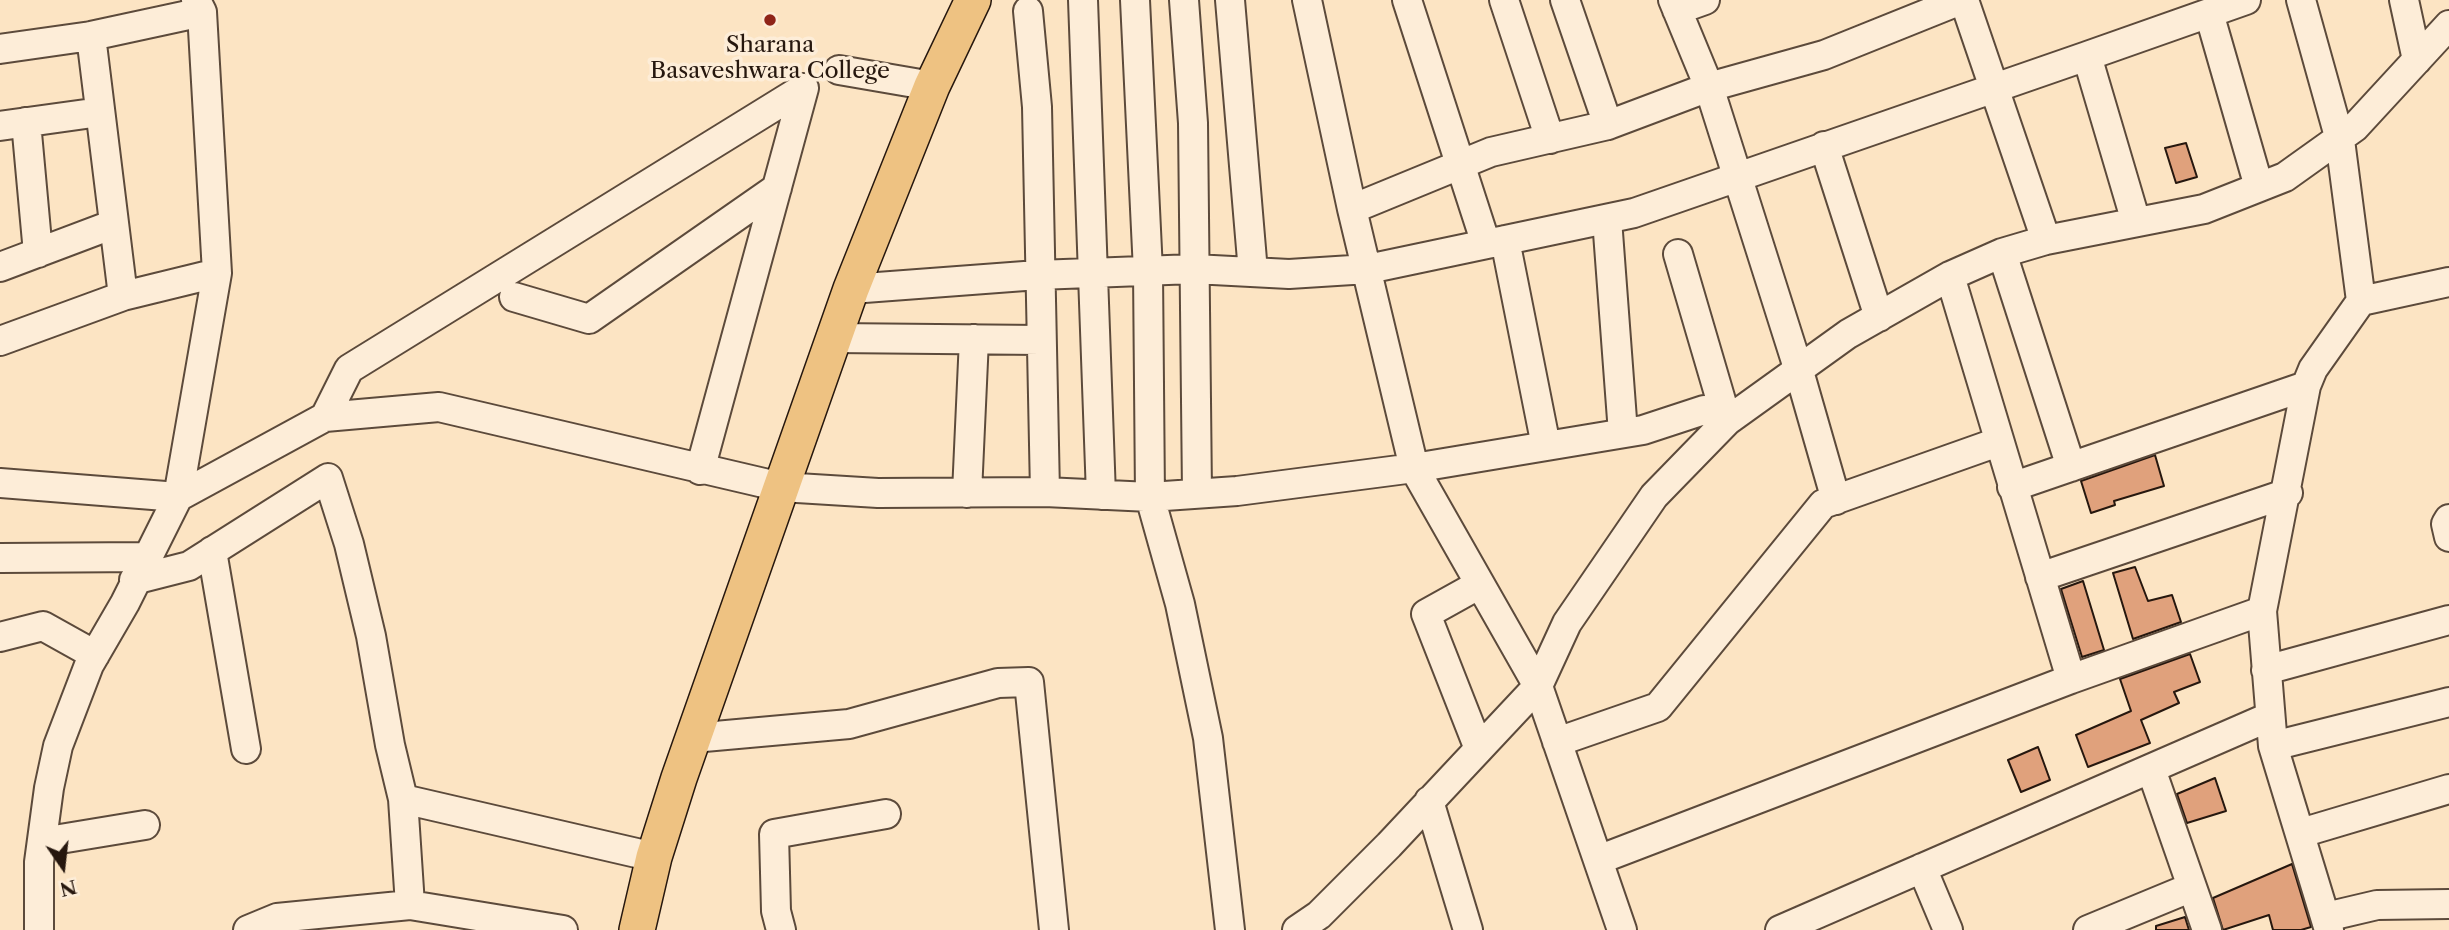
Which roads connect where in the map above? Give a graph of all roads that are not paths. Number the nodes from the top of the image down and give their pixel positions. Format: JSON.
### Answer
{"nodes":[{"id":1,"x":973,"y":0,"type":"edge"},
{"id":2,"x":1083,"y":0,"type":"edge"},
{"id":3,"x":1135,"y":0,"type":"edge"},
{"id":4,"x":1184,"y":0,"type":"edge"},
{"id":5,"x":1230,"y":0,"type":"edge"},
{"id":6,"x":1307,"y":0,"type":"edge"},
{"id":7,"x":1408,"y":0,"type":"edge"},
{"id":8,"x":1504,"y":0,"type":"edge"},
{"id":9,"x":1565,"y":0,"type":"edge"},
{"id":10,"x":1705,"y":0,"type":"edge"},
{"id":11,"x":1962,"y":0,"type":"edge"},
{"id":12,"x":2246,"y":0,"type":"edge"},
{"id":13,"x":2301,"y":0,"type":"edge"},
{"id":14,"x":2404,"y":0,"type":"edge"},
{"id":15,"x":1675,"y":5,"type":"edge"},
{"id":16,"x":199,"y":6,"type":"edge"},
{"id":17,"x":1028,"y":10,"type":"dead end"},
{"id":18,"x":2209,"y":13,"type":"junction"},
{"id":19,"x":2449,"y":25,"type":"edge"},
{"id":20,"x":91,"y":36,"type":"junction"},
{"id":21,"x":0,"y":49,"type":"edge"},
{"id":22,"x":2088,"y":56,"type":"junction"},
{"id":23,"x":2417,"y":60,"type":"junction"},
{"id":24,"x":839,"y":70,"type":"dead end"},
{"id":25,"x":932,"y":86,"type":"junction"},
{"id":26,"x":1994,"y":86,"type":"junction"},
{"id":27,"x":1709,"y":87,"type":"junction"},
{"id":28,"x":100,"y":112,"type":"junction"},
{"id":29,"x":13,"y":124,"type":"edge"},
{"id":30,"x":1608,"y":125,"type":"junction"},
{"id":31,"x":1550,"y":139,"type":"junction"},
{"id":32,"x":2340,"y":140,"type":"junction"},
{"id":33,"x":1824,"y":146,"type":"junction"},
{"id":34,"x":1460,"y":164,"type":"junction"},
{"id":35,"x":1737,"y":176,"type":"junction"},
{"id":36,"x":2259,"y":187,"type":"junction"},
{"id":37,"x":777,"y":188,"type":"junction"},
{"id":38,"x":1352,"y":209,"type":"junction"},
{"id":39,"x":1606,"y":219,"type":"junction"},
{"id":40,"x":2136,"y":222,"type":"junction"},
{"id":41,"x":114,"y":224,"type":"junction"},
{"id":42,"x":2046,"y":240,"type":"junction"},
{"id":43,"x":1495,"y":242,"type":"junction"},
{"id":44,"x":38,"y":253,"type":"junction"},
{"id":45,"x":2003,"y":253,"type":"junction"},
{"id":46,"x":1678,"y":254,"type":"dead end"},
{"id":47,"x":0,"y":267,"type":"edge"},
{"id":48,"x":1194,"y":269,"type":"junction"},
{"id":49,"x":1368,"y":269,"type":"junction"},
{"id":50,"x":1148,"y":271,"type":"junction"},
{"id":51,"x":1253,"y":272,"type":"junction"},
{"id":52,"x":216,"y":273,"type":"junction"},
{"id":53,"x":1095,"y":274,"type":"junction"},
{"id":54,"x":1038,"y":275,"type":"junction"},
{"id":55,"x":1950,"y":276,"type":"junction"},
{"id":56,"x":2449,"y":282,"type":"edge"},
{"id":57,"x":851,"y":289,"type":"junction"},
{"id":58,"x":123,"y":296,"type":"junction"},
{"id":59,"x":514,"y":297,"type":"dead end"},
{"id":60,"x":2361,"y":301,"type":"junction"},
{"id":61,"x":1879,"y":317,"type":"junction"},
{"id":62,"x":834,"y":338,"type":"junction"},
{"id":63,"x":974,"y":339,"type":"junction"},
{"id":64,"x":1040,"y":340,"type":"junction"},
{"id":65,"x":0,"y":341,"type":"edge"},
{"id":66,"x":1799,"y":371,"type":"junction"},
{"id":67,"x":2306,"y":386,"type":"junction"},
{"id":68,"x":325,"y":417,"type":"junction"},
{"id":69,"x":1727,"y":421,"type":"junction"},
{"id":70,"x":1623,"y":433,"type":"junction"},
{"id":71,"x":1998,"y":442,"type":"junction"},
{"id":72,"x":1546,"y":446,"type":"junction"},
{"id":73,"x":2071,"y":467,"type":"junction"},
{"id":74,"x":1414,"y":468,"type":"junction"},
{"id":75,"x":700,"y":470,"type":"junction"},
{"id":76,"x":0,"y":483,"type":"edge"},
{"id":77,"x":781,"y":487,"type":"junction"},
{"id":78,"x":2012,"y":487,"type":"junction"},
{"id":79,"x":1045,"y":492,"type":"junction"},
{"id":80,"x":967,"y":493,"type":"junction"},
{"id":81,"x":1197,"y":493,"type":"junction"},
{"id":82,"x":2288,"y":493,"type":"junction"},
{"id":83,"x":1101,"y":495,"type":"junction"},
{"id":84,"x":178,"y":497,"type":"junction"},
{"id":85,"x":1150,"y":497,"type":"junction"},
{"id":86,"x":1836,"y":500,"type":"junction"},
{"id":87,"x":2449,"y":519,"type":"edge"},
{"id":88,"x":2449,"y":537,"type":"edge"},
{"id":89,"x":212,"y":551,"type":"junction"},
{"id":90,"x":0,"y":558,"type":"edge"},
{"id":91,"x":140,"y":568,"type":"junction"},
{"id":92,"x":2040,"y":577,"type":"junction"},
{"id":93,"x":1479,"y":584,"type":"junction"},
{"id":94,"x":2262,"y":611,"type":"junction"},
{"id":95,"x":2449,"y":620,"type":"edge"},
{"id":96,"x":0,"y":638,"type":"edge"},
{"id":97,"x":95,"y":655,"type":"junction"},
{"id":98,"x":2266,"y":670,"type":"junction"},
{"id":99,"x":2071,"y":679,"type":"junction"},
{"id":100,"x":1538,"y":687,"type":"junction"},
{"id":101,"x":2449,"y":702,"type":"edge"},
{"id":102,"x":2269,"y":717,"type":"junction"},
{"id":103,"x":693,"y":738,"type":"junction"},
{"id":104,"x":1557,"y":742,"type":"junction"},
{"id":105,"x":2273,"y":746,"type":"junction"},
{"id":106,"x":246,"y":749,"type":"dead end"},
{"id":107,"x":1479,"y":749,"type":"junction"},
{"id":108,"x":2151,"y":769,"type":"junction"},
{"id":109,"x":2449,"y":789,"type":"edge"},
{"id":110,"x":403,"y":799,"type":"junction"},
{"id":111,"x":1429,"y":801,"type":"junction"},
{"id":112,"x":886,"y":814,"type":"dead end"},
{"id":113,"x":145,"y":825,"type":"dead end"},
{"id":114,"x":2301,"y":833,"type":"junction"},
{"id":115,"x":42,"y":842,"type":"junction"},
{"id":116,"x":654,"y":857,"type":"junction"},
{"id":117,"x":1598,"y":859,"type":"junction"},
{"id":118,"x":1922,"y":868,"type":"junction"},
{"id":119,"x":2192,"y":887,"type":"junction"},
{"id":120,"x":2449,"y":904,"type":"edge"},
{"id":121,"x":410,"y":905,"type":"junction"},
{"id":122,"x":2328,"y":924,"type":"edge"},
{"id":123,"x":39,"y":930,"type":"edge"},
{"id":124,"x":248,"y":930,"type":"edge"},
{"id":125,"x":563,"y":930,"type":"edge"},
{"id":126,"x":638,"y":930,"type":"edge"},
{"id":127,"x":780,"y":930,"type":"edge"},
{"id":128,"x":1054,"y":930,"type":"edge"},
{"id":129,"x":1230,"y":930,"type":"edge"},
{"id":130,"x":1297,"y":930,"type":"edge"},
{"id":131,"x":1468,"y":930,"type":"edge"},
{"id":132,"x":1622,"y":930,"type":"edge"},
{"id":133,"x":1780,"y":930,"type":"edge"},
{"id":134,"x":1948,"y":930,"type":"edge"},
{"id":135,"x":2088,"y":930,"type":"edge"},
{"id":136,"x":2207,"y":930,"type":"edge"}],
"edges":[{"from":1,"to":25,"type":"main road"},
{"from":2,"to":53,"type":"street"},
{"from":3,"to":50,"type":"street"},
{"from":4,"to":48,"type":"street"},
{"from":5,"to":51,"type":"street"},
{"from":6,"to":38,"type":"street"},
{"from":7,"to":34,"type":"street"},
{"from":8,"to":31,"type":"street"},
{"from":9,"to":30,"type":"street"},
{"from":10,"to":15,"type":"street"},
{"from":11,"to":26,"type":"street"},
{"from":11,"to":27,"type":"street"},
{"from":12,"to":18,"type":"street"},
{"from":13,"to":32,"type":"street"},
{"from":14,"to":23,"type":"street"},
{"from":15,"to":27,"type":"street"},
{"from":16,"to":20,"type":"street"},
{"from":16,"to":52,"type":"street"},
{"from":17,"to":54,"type":"street"},
{"from":18,"to":22,"type":"street"},
{"from":18,"to":36,"type":"street"},
{"from":19,"to":23,"type":"street"},
{"from":20,"to":21,"type":"street"},
{"from":20,"to":28,"type":"street"},
{"from":22,"to":26,"type":"street"},
{"from":22,"to":40,"type":"street"},
{"from":23,"to":32,"type":"street"},
{"from":24,"to":25,"type":"street"},
{"from":25,"to":57,"type":"main road"},
{"from":26,"to":33,"type":"street"},
{"from":26,"to":42,"type":"street"},
{"from":27,"to":30,"type":"street"},
{"from":27,"to":35,"type":"street"},
{"from":28,"to":29,"type":"street"},
{"from":28,"to":41,"type":"street"},
{"from":29,"to":44,"type":"street"},
{"from":30,"to":31,"type":"street"},
{"from":31,"to":34,"type":"street"},
{"from":32,"to":36,"type":"street"},
{"from":32,"to":60,"type":"street"},
{"from":33,"to":35,"type":"street"},
{"from":33,"to":61,"type":"street"},
{"from":34,"to":38,"type":"street"},
{"from":34,"to":43,"type":"street"},
{"from":35,"to":39,"type":"street"},
{"from":35,"to":66,"type":"street"},
{"from":36,"to":40,"type":"street"},
{"from":37,"to":59,"type":"street"},
{"from":37,"to":68,"type":"street"},
{"from":37,"to":75,"type":"street"},
{"from":38,"to":49,"type":"street"},
{"from":39,"to":43,"type":"street"},
{"from":39,"to":70,"type":"street"},
{"from":40,"to":42,"type":"street"},
{"from":41,"to":44,"type":"street"},
{"from":41,"to":58,"type":"street"},
{"from":42,"to":45,"type":"street"},
{"from":43,"to":49,"type":"street"},
{"from":43,"to":72,"type":"street"},
{"from":44,"to":47,"type":"street"},
{"from":45,"to":55,"type":"street"},
{"from":45,"to":73,"type":"street"},
{"from":46,"to":69,"type":"street"},
{"from":48,"to":50,"type":"street"},
{"from":48,"to":51,"type":"street"},
{"from":48,"to":81,"type":"street"},
{"from":49,"to":51,"type":"street"},
{"from":49,"to":74,"type":"street"},
{"from":50,"to":53,"type":"street"},
{"from":50,"to":85,"type":"street"},
{"from":52,"to":58,"type":"street"},
{"from":52,"to":84,"type":"street"},
{"from":53,"to":54,"type":"street"},
{"from":53,"to":83,"type":"street"},
{"from":54,"to":57,"type":"street"},
{"from":54,"to":64,"type":"street"},
{"from":55,"to":61,"type":"street"},
{"from":55,"to":71,"type":"street"},
{"from":56,"to":60,"type":"street"},
{"from":57,"to":62,"type":"main road"},
{"from":58,"to":65,"type":"street"},
{"from":60,"to":67,"type":"street"},
{"from":61,"to":66,"type":"street"},
{"from":62,"to":63,"type":"street"},
{"from":62,"to":77,"type":"main road"},
{"from":63,"to":64,"type":"street"},
{"from":63,"to":80,"type":"street"},
{"from":64,"to":79,"type":"street"},
{"from":66,"to":69,"type":"street"},
{"from":66,"to":86,"type":"street"},
{"from":67,"to":73,"type":"street"},
{"from":67,"to":82,"type":"street"},
{"from":68,"to":75,"type":"street"},
{"from":68,"to":84,"type":"street"},
{"from":69,"to":70,"type":"street"},
{"from":69,"to":100,"type":"street"},
{"from":70,"to":72,"type":"street"},
{"from":71,"to":78,"type":"street"},
{"from":71,"to":86,"type":"street"},
{"from":72,"to":74,"type":"street"},
{"from":73,"to":78,"type":"street"},
{"from":74,"to":81,"type":"street"},
{"from":74,"to":93,"type":"street"},
{"from":75,"to":77,"type":"street"},
{"from":76,"to":84,"type":"street"},
{"from":77,"to":80,"type":"street"},
{"from":77,"to":103,"type":"main road"},
{"from":78,"to":92,"type":"street"},
{"from":79,"to":80,"type":"street"},
{"from":79,"to":83,"type":"street"},
{"from":81,"to":85,"type":"street"},
{"from":82,"to":92,"type":"street"},
{"from":82,"to":94,"type":"street"},
{"from":83,"to":85,"type":"street"},
{"from":84,"to":91,"type":"street"},
{"from":85,"to":129,"type":"street"},
{"from":86,"to":104,"type":"street"},
{"from":87,"to":88,"type":"street"},
{"from":89,"to":91,"type":"street"},
{"from":89,"to":106,"type":"street"},
{"from":89,"to":110,"type":"street"},
{"from":90,"to":91,"type":"street"},
{"from":91,"to":97,"type":"street"},
{"from":92,"to":99,"type":"street"},
{"from":93,"to":100,"type":"street"},
{"from":93,"to":107,"type":"street"},
{"from":94,"to":98,"type":"street"},
{"from":94,"to":99,"type":"street"},
{"from":95,"to":98,"type":"street"},
{"from":96,"to":97,"type":"street"},
{"from":97,"to":115,"type":"street"},
{"from":98,"to":102,"type":"street"},
{"from":99,"to":117,"type":"street"},
{"from":100,"to":104,"type":"street"},
{"from":100,"to":107,"type":"street"},
{"from":101,"to":105,"type":"street"},
{"from":102,"to":105,"type":"street"},
{"from":102,"to":108,"type":"street"},
{"from":103,"to":116,"type":"main road"},
{"from":103,"to":128,"type":"street"},
{"from":104,"to":117,"type":"street"},
{"from":105,"to":114,"type":"street"},
{"from":107,"to":111,"type":"street"},
{"from":108,"to":118,"type":"street"},
{"from":108,"to":119,"type":"street"},
{"from":109,"to":114,"type":"street"},
{"from":110,"to":116,"type":"street"},
{"from":110,"to":121,"type":"street"},
{"from":111,"to":130,"type":"street"},
{"from":111,"to":131,"type":"street"},
{"from":112,"to":127,"type":"street"},
{"from":113,"to":115,"type":"street"},
{"from":114,"to":122,"type":"street"},
{"from":115,"to":123,"type":"street"},
{"from":116,"to":126,"type":"main road"},
{"from":117,"to":132,"type":"street"},
{"from":118,"to":133,"type":"street"},
{"from":118,"to":134,"type":"street"},
{"from":119,"to":135,"type":"street"},
{"from":119,"to":136,"type":"street"},
{"from":120,"to":122,"type":"street"},
{"from":121,"to":124,"type":"street"},
{"from":121,"to":125,"type":"street"}]}
